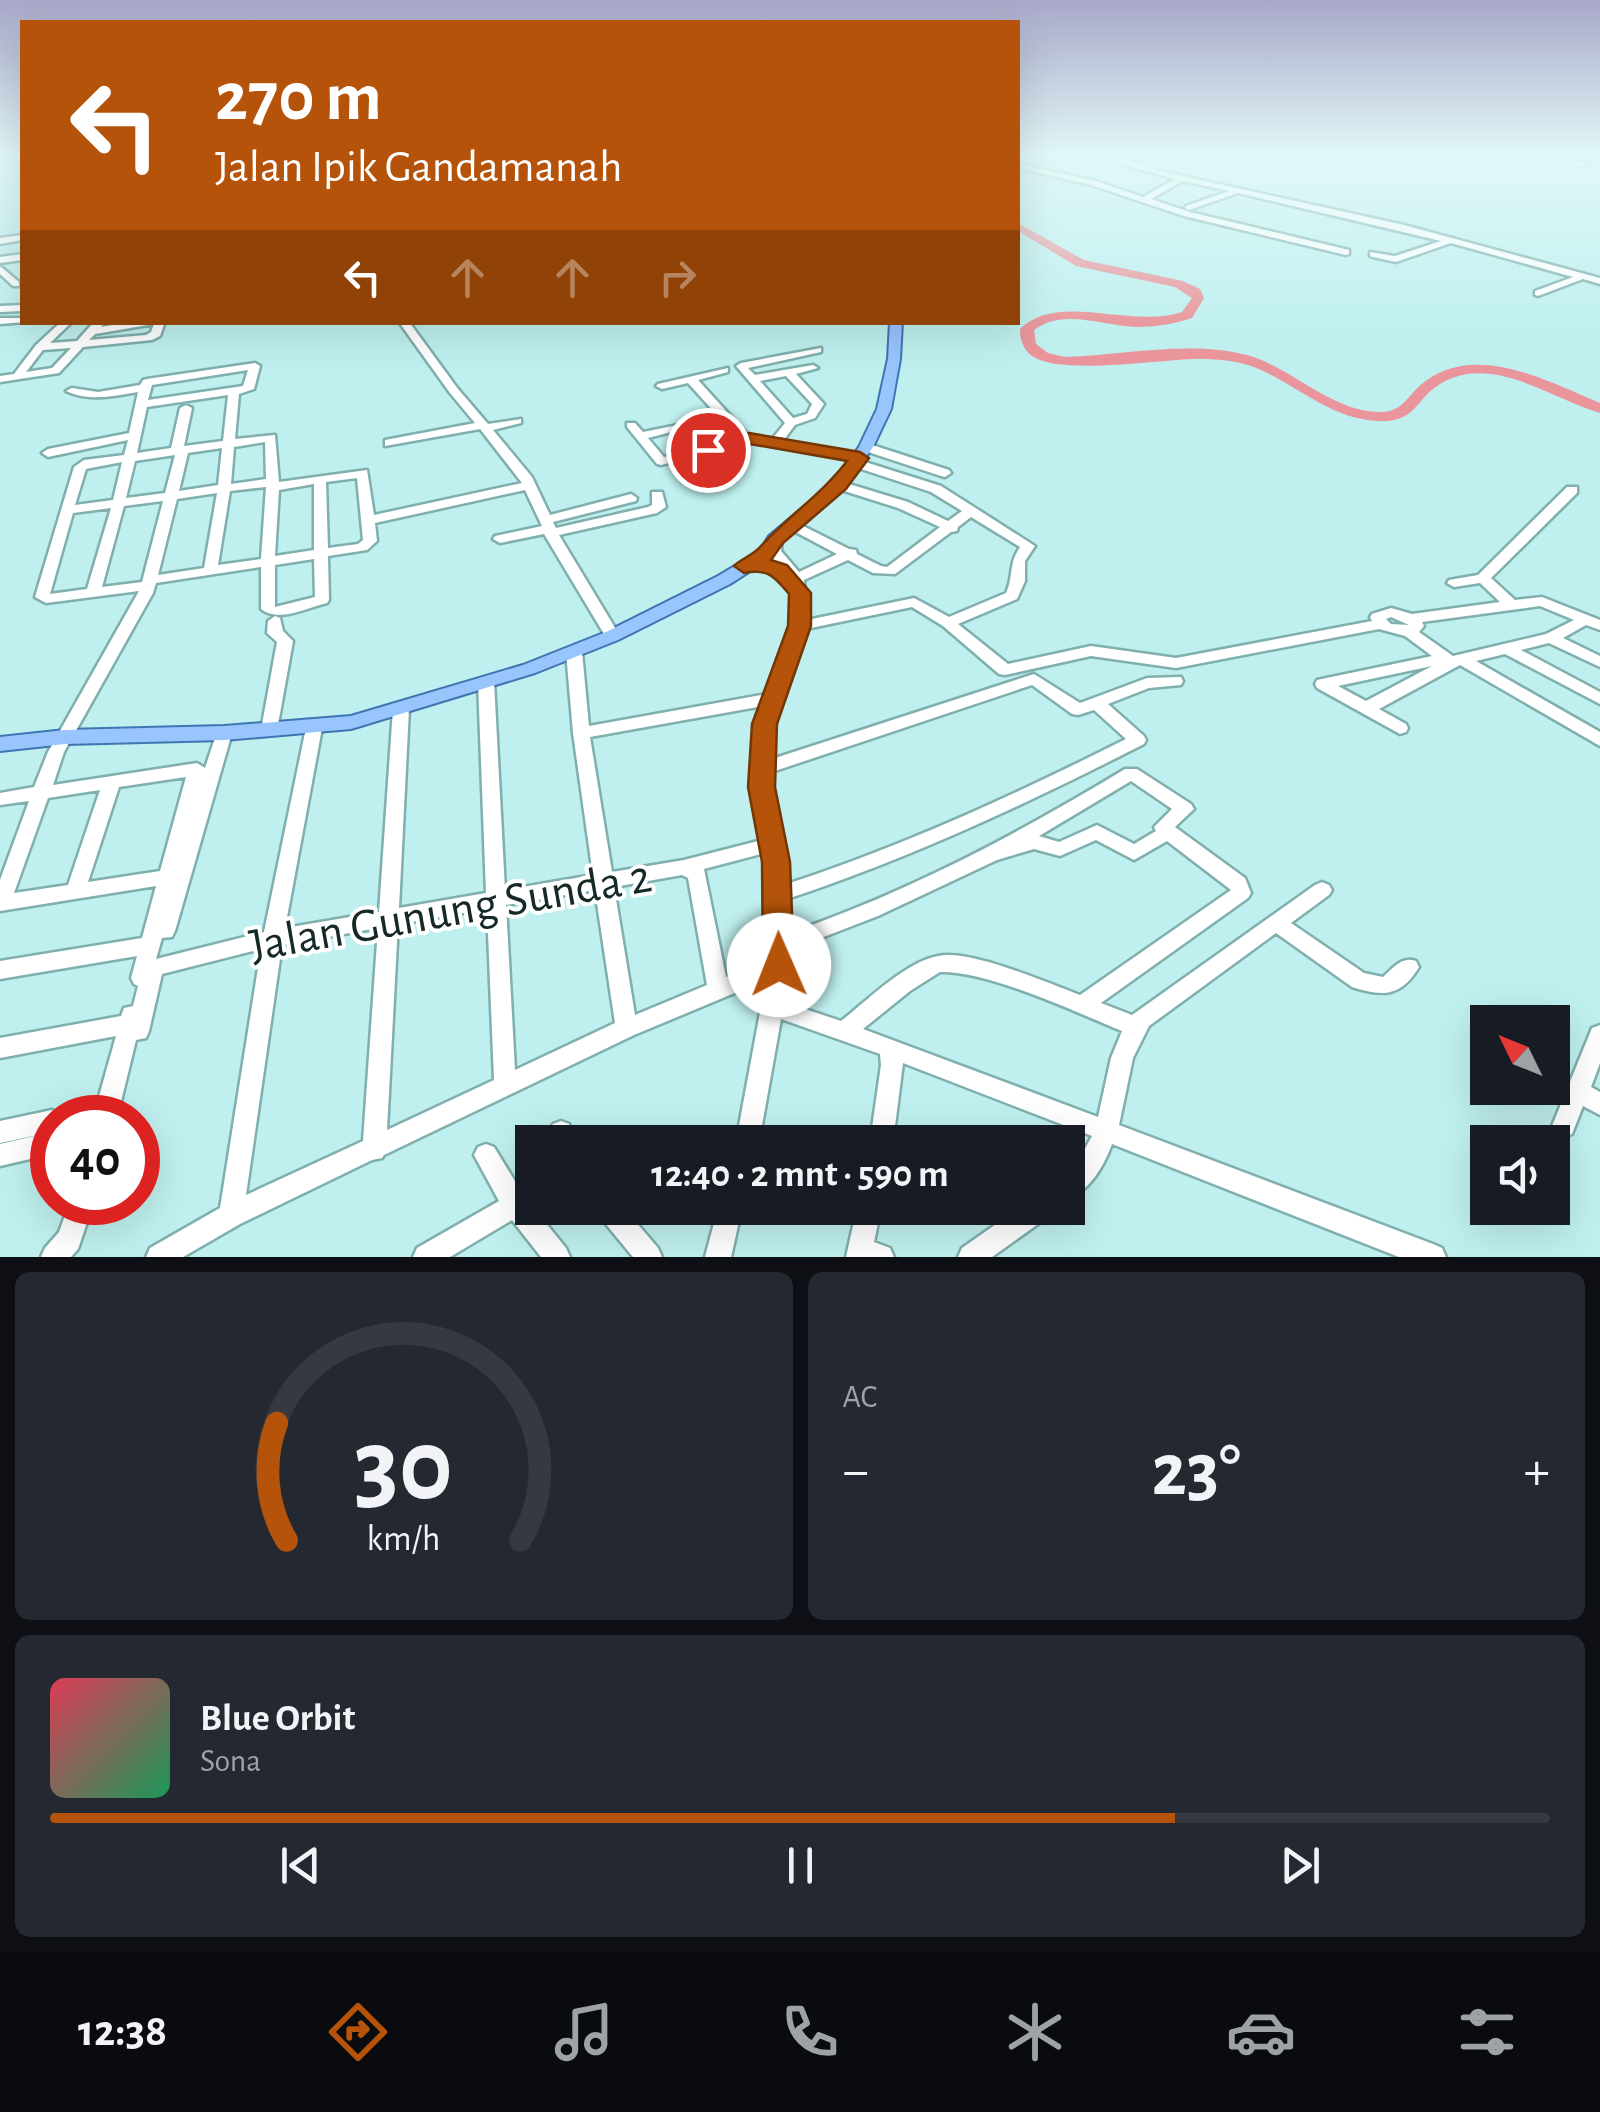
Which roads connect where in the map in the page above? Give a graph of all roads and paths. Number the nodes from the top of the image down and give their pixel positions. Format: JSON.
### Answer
{"nodes":[{"id":1,"x":1184,"y":214,"type":"edge"},
{"id":2,"x":1196,"y":214,"type":"edge"},
{"id":3,"x":1220,"y":214,"type":"edge"},
{"id":4,"x":1337,"y":214,"type":"edge"},
{"id":5,"x":1213,"y":219,"type":"junction"},
{"id":6,"x":1172,"y":221,"type":"dead end"},
{"id":7,"x":1198,"y":227,"type":"dead end"},
{"id":8,"x":1449,"y":241,"type":"junction"},
{"id":9,"x":1346,"y":252,"type":"dead end"},
{"id":10,"x":1373,"y":254,"type":"dead end"},
{"id":11,"x":1580,"y":277,"type":"junction"},
{"id":12,"x":12,"y":279,"type":"edge"},
{"id":13,"x":1600,"y":281,"type":"edge"},
{"id":14,"x":0,"y":285,"type":"edge"},
{"id":15,"x":1538,"y":293,"type":"dead end"},
{"id":16,"x":0,"y":299,"type":"edge"},
{"id":17,"x":18,"y":321,"type":"edge"},
{"id":18,"x":0,"y":322,"type":"edge"},
{"id":19,"x":64,"y":325,"type":"edge"},
{"id":20,"x":158,"y":325,"type":"edge"},
{"id":21,"x":406,"y":325,"type":"edge"},
{"id":22,"x":896,"y":325,"type":"edge"},
{"id":23,"x":97,"y":327,"type":"edge"},
{"id":24,"x":83,"y":345,"type":"junction"},
{"id":25,"x":40,"y":348,"type":"junction"},
{"id":26,"x":816,"y":350,"type":"dead end"},
{"id":27,"x":813,"y":368,"type":"dead end"},
{"id":28,"x":724,"y":370,"type":"dead end"},
{"id":29,"x":788,"y":373,"type":"junction"},
{"id":30,"x":16,"y":378,"type":"junction"},
{"id":31,"x":0,"y":380,"type":"edge"},
{"id":32,"x":698,"y":380,"type":"junction"},
{"id":33,"x":752,"y":380,"type":"junction"},
{"id":34,"x":145,"y":388,"type":"junction"},
{"id":35,"x":663,"y":390,"type":"dead end"},
{"id":36,"x":72,"y":391,"type":"dead end"},
{"id":37,"x":233,"y":397,"type":"junction"},
{"id":38,"x":140,"y":408,"type":"junction"},
{"id":39,"x":186,"y":408,"type":"junction"},
{"id":40,"x":518,"y":421,"type":"dead end"},
{"id":41,"x":694,"y":423,"type":"dead end"},
{"id":42,"x":791,"y":423,"type":"junction"},
{"id":43,"x":631,"y":424,"type":"dead end"},
{"id":44,"x":484,"y":426,"type":"junction"},
{"id":45,"x":134,"y":436,"type":"junction"},
{"id":46,"x":641,"y":436,"type":"junction"},
{"id":47,"x":747,"y":439,"type":"junction"},
{"id":48,"x":775,"y":442,"type":"junction"},
{"id":49,"x":228,"y":443,"type":"junction"},
{"id":50,"x":389,"y":443,"type":"dead end"},
{"id":51,"x":180,"y":450,"type":"junction"},
{"id":52,"x":48,"y":453,"type":"dead end"},
{"id":53,"x":132,"y":456,"type":"junction"},
{"id":54,"x":860,"y":456,"type":"junction"},
{"id":55,"x":945,"y":473,"type":"dead end"},
{"id":56,"x":320,"y":480,"type":"junction"},
{"id":57,"x":272,"y":484,"type":"junction"},
{"id":58,"x":530,"y":485,"type":"junction"},
{"id":59,"x":839,"y":485,"type":"junction"},
{"id":60,"x":224,"y":488,"type":"junction"},
{"id":61,"x":1572,"y":490,"type":"dead end"},
{"id":62,"x":657,"y":494,"type":"dead end"},
{"id":63,"x":174,"y":496,"type":"junction"},
{"id":64,"x":631,"y":498,"type":"dead end"},
{"id":65,"x":122,"y":503,"type":"junction"},
{"id":66,"x":68,"y":510,"type":"junction"},
{"id":67,"x":972,"y":510,"type":"junction"},
{"id":68,"x":368,"y":520,"type":"junction"},
{"id":69,"x":794,"y":525,"type":"junction"},
{"id":70,"x":548,"y":527,"type":"junction"},
{"id":71,"x":952,"y":528,"type":"junction"},
{"id":72,"x":500,"y":540,"type":"dead end"},
{"id":73,"x":775,"y":540,"type":"junction"},
{"id":74,"x":851,"y":553,"type":"junction"},
{"id":75,"x":318,"y":554,"type":"junction"},
{"id":76,"x":265,"y":563,"type":"junction"},
{"id":77,"x":744,"y":566,"type":"junction"},
{"id":78,"x":210,"y":572,"type":"junction"},
{"id":79,"x":1483,"y":578,"type":"junction"},
{"id":80,"x":796,"y":582,"type":"junction"},
{"id":81,"x":150,"y":583,"type":"junction"},
{"id":82,"x":1454,"y":583,"type":"dead end"},
{"id":83,"x":92,"y":594,"type":"junction"},
{"id":84,"x":1510,"y":604,"type":"junction"},
{"id":85,"x":275,"y":621,"type":"dead end"},
{"id":86,"x":1593,"y":622,"type":"edge"},
{"id":87,"x":948,"y":623,"type":"junction"},
{"id":88,"x":1411,"y":625,"type":"junction"},
{"id":89,"x":800,"y":626,"type":"junction"},
{"id":90,"x":612,"y":636,"type":"junction"},
{"id":91,"x":1551,"y":638,"type":"junction"},
{"id":92,"x":1506,"y":648,"type":"junction"},
{"id":93,"x":574,"y":652,"type":"junction"},
{"id":94,"x":1452,"y":659,"type":"junction"},
{"id":95,"x":1600,"y":662,"type":"edge"},
{"id":96,"x":1175,"y":680,"type":"dead end"},
{"id":97,"x":486,"y":682,"type":"junction"},
{"id":98,"x":771,"y":699,"type":"junction"},
{"id":99,"x":1600,"y":699,"type":"edge"},
{"id":100,"x":1096,"y":704,"type":"junction"},
{"id":101,"x":401,"y":709,"type":"junction"},
{"id":102,"x":1364,"y":709,"type":"junction"},
{"id":103,"x":314,"y":728,"type":"junction"},
{"id":104,"x":1400,"y":728,"type":"dead end"},
{"id":105,"x":269,"y":730,"type":"junction"},
{"id":106,"x":582,"y":732,"type":"junction"},
{"id":107,"x":224,"y":733,"type":"junction"},
{"id":108,"x":65,"y":737,"type":"junction"},
{"id":109,"x":1600,"y":740,"type":"edge"},
{"id":110,"x":0,"y":744,"type":"edge"},
{"id":111,"x":762,"y":770,"type":"junction"},
{"id":112,"x":112,"y":781,"type":"junction"},
{"id":113,"x":39,"y":794,"type":"junction"},
{"id":114,"x":0,"y":799,"type":"edge"},
{"id":115,"x":1168,"y":832,"type":"junction"},
{"id":116,"x":772,"y":844,"type":"junction"},
{"id":117,"x":992,"y":854,"type":"junction"},
{"id":118,"x":684,"y":867,"type":"junction"},
{"id":119,"x":169,"y":876,"type":"junction"},
{"id":120,"x":603,"y":880,"type":"junction"},
{"id":121,"x":76,"y":890,"type":"junction"},
{"id":122,"x":1322,"y":890,"type":"dead end"},
{"id":123,"x":776,"y":895,"type":"junction"},
{"id":124,"x":497,"y":900,"type":"junction"},
{"id":125,"x":0,"y":903,"type":"edge"},
{"id":126,"x":388,"y":920,"type":"junction"},
{"id":127,"x":1278,"y":924,"type":"junction"},
{"id":128,"x":273,"y":938,"type":"junction"},
{"id":129,"x":150,"y":945,"type":"junction"},
{"id":130,"x":779,"y":955,"type":"junction"},
{"id":131,"x":1409,"y":967,"type":"dead end"},
{"id":132,"x":152,"y":968,"type":"junction"},
{"id":133,"x":2,"y":975,"type":"edge"},
{"id":134,"x":718,"y":988,"type":"junction"},
{"id":135,"x":774,"y":1003,"type":"junction"},
{"id":136,"x":1081,"y":1006,"type":"junction"},
{"id":137,"x":1135,"y":1026,"type":"junction"},
{"id":138,"x":134,"y":1028,"type":"junction"},
{"id":139,"x":626,"y":1028,"type":"junction"},
{"id":140,"x":848,"y":1028,"type":"junction"},
{"id":141,"x":1600,"y":1036,"type":"edge"},
{"id":142,"x":890,"y":1046,"type":"junction"},
{"id":143,"x":0,"y":1048,"type":"edge"},
{"id":144,"x":505,"y":1086,"type":"junction"},
{"id":145,"x":1578,"y":1092,"type":"junction"},
{"id":146,"x":112,"y":1095,"type":"edge"},
{"id":147,"x":1600,"y":1104,"type":"edge"},
{"id":148,"x":750,"y":1125,"type":"edge"},
{"id":149,"x":883,"y":1125,"type":"edge"},
{"id":150,"x":1564,"y":1125,"type":"edge"},
{"id":151,"x":30,"y":1126,"type":"edge"},
{"id":152,"x":1108,"y":1130,"type":"junction"},
{"id":153,"x":0,"y":1132,"type":"edge"},
{"id":154,"x":30,"y":1149,"type":"edge"},
{"id":155,"x":374,"y":1150,"type":"junction"},
{"id":156,"x":486,"y":1155,"type":"dead end"},
{"id":157,"x":0,"y":1156,"type":"edge"},
{"id":158,"x":1085,"y":1166,"type":"edge"},
{"id":159,"x":515,"y":1205,"type":"joint"},
{"id":160,"x":231,"y":1215,"type":"junction"},
{"id":161,"x":74,"y":1225,"type":"edge"},
{"id":162,"x":531,"y":1225,"type":"edge"},
{"id":163,"x":623,"y":1225,"type":"edge"},
{"id":164,"x":726,"y":1225,"type":"edge"},
{"id":165,"x":868,"y":1225,"type":"edge"},
{"id":166,"x":1012,"y":1225,"type":"edge"},
{"id":167,"x":1404,"y":1252,"type":"edge"},
{"id":168,"x":867,"y":1255,"type":"edge"},
{"id":169,"x":54,"y":1257,"type":"edge"},
{"id":170,"x":158,"y":1257,"type":"edge"},
{"id":171,"x":426,"y":1257,"type":"edge"},
{"id":172,"x":557,"y":1257,"type":"edge"},
{"id":173,"x":648,"y":1257,"type":"edge"},
{"id":174,"x":718,"y":1257,"type":"edge"},
{"id":175,"x":971,"y":1257,"type":"edge"},
{"id":176,"x":1433,"y":1257,"type":"edge"}],
"edges":[{"from":1,"to":6,"type":"street"},
{"from":2,"to":5,"type":"street"},
{"from":3,"to":5,"type":"street"},
{"from":4,"to":8,"type":"street"},
{"from":5,"to":7,"type":"street"},
{"from":5,"to":9,"type":"street"},
{"from":8,"to":10,"type":"street"},
{"from":8,"to":11,"type":"street"},
{"from":11,"to":13,"type":"street"},
{"from":11,"to":15,"type":"street"},
{"from":12,"to":14,"type":"street"},
{"from":12,"to":16,"type":"street"},
{"from":17,"to":18,"type":"street"},
{"from":19,"to":25,"type":"street"},
{"from":20,"to":24,"type":"street"},
{"from":21,"to":44,"type":"street"},
{"from":22,"to":54,"type":"main road"},
{"from":23,"to":24,"type":"street"},
{"from":24,"to":25,"type":"street"},
{"from":24,"to":30,"type":"street"},
{"from":25,"to":30,"type":"street"},
{"from":26,"to":33,"type":"street"},
{"from":27,"to":29,"type":"street"},
{"from":28,"to":32,"type":"street"},
{"from":29,"to":33,"type":"street"},
{"from":29,"to":42,"type":"street"},
{"from":30,"to":31,"type":"street"},
{"from":32,"to":35,"type":"street"},
{"from":32,"to":47,"type":"street"},
{"from":33,"to":42,"type":"street"},
{"from":34,"to":36,"type":"street"},
{"from":34,"to":37,"type":"street"},
{"from":34,"to":38,"type":"street"},
{"from":37,"to":38,"type":"street"},
{"from":37,"to":39,"type":"street"},
{"from":37,"to":49,"type":"street"},
{"from":38,"to":39,"type":"street"},
{"from":38,"to":45,"type":"street"},
{"from":39,"to":51,"type":"street"},
{"from":40,"to":44,"type":"street"},
{"from":41,"to":46,"type":"street"},
{"from":42,"to":48,"type":"street"},
{"from":43,"to":46,"type":"street"},
{"from":44,"to":50,"type":"street"},
{"from":44,"to":58,"type":"street"},
{"from":45,"to":52,"type":"street"},
{"from":45,"to":53,"type":"street"},
{"from":46,"to":47,"type":"street"},
{"from":47,"to":48,"type":"street"},
{"from":48,"to":54,"type":"street"},
{"from":49,"to":51,"type":"street"},
{"from":49,"to":57,"type":"street"},
{"from":49,"to":60,"type":"street"},
{"from":51,"to":53,"type":"street"},
{"from":51,"to":63,"type":"street"},
{"from":53,"to":65,"type":"street"},
{"from":53,"to":66,"type":"street"},
{"from":54,"to":55,"type":"street"},
{"from":54,"to":59,"type":"main road"},
{"from":54,"to":67,"type":"street"},
{"from":56,"to":57,"type":"street"},
{"from":56,"to":68,"type":"street"},
{"from":56,"to":75,"type":"street"},
{"from":57,"to":60,"type":"street"},
{"from":57,"to":76,"type":"street"},
{"from":58,"to":68,"type":"street"},
{"from":58,"to":70,"type":"street"},
{"from":59,"to":69,"type":"main road"},
{"from":59,"to":71,"type":"street"},
{"from":60,"to":63,"type":"street"},
{"from":60,"to":78,"type":"street"},
{"from":61,"to":79,"type":"street"},
{"from":62,"to":70,"type":"street"},
{"from":63,"to":65,"type":"street"},
{"from":63,"to":81,"type":"street"},
{"from":64,"to":70,"type":"street"},
{"from":65,"to":66,"type":"street"},
{"from":65,"to":83,"type":"street"},
{"from":66,"to":83,"type":"street"},
{"from":67,"to":71,"type":"street"},
{"from":67,"to":87,"type":"street"},
{"from":68,"to":75,"type":"street"},
{"from":69,"to":73,"type":"main road"},
{"from":69,"to":74,"type":"street"},
{"from":70,"to":72,"type":"street"},
{"from":70,"to":90,"type":"street"},
{"from":71,"to":74,"type":"street"},
{"from":73,"to":77,"type":"main road"},
{"from":73,"to":80,"type":"street"},
{"from":74,"to":80,"type":"street"},
{"from":75,"to":76,"type":"street"},
{"from":75,"to":76,"type":"street"},
{"from":76,"to":78,"type":"street"},
{"from":77,"to":80,"type":"street"},
{"from":77,"to":90,"type":"main road"},
{"from":78,"to":81,"type":"street"},
{"from":79,"to":82,"type":"street"},
{"from":79,"to":84,"type":"street"},
{"from":80,"to":89,"type":"street"},
{"from":81,"to":83,"type":"street"},
{"from":81,"to":108,"type":"street"},
{"from":84,"to":86,"type":"street"},
{"from":84,"to":88,"type":"street"},
{"from":85,"to":105,"type":"street"},
{"from":86,"to":91,"type":"street"},
{"from":87,"to":88,"type":"street"},
{"from":87,"to":89,"type":"street"},
{"from":88,"to":94,"type":"street"},
{"from":89,"to":98,"type":"street"},
{"from":90,"to":93,"type":"main road"},
{"from":91,"to":92,"type":"street"},
{"from":91,"to":95,"type":"street"},
{"from":92,"to":94,"type":"street"},
{"from":92,"to":99,"type":"street"},
{"from":93,"to":97,"type":"main road"},
{"from":93,"to":106,"type":"street"},
{"from":94,"to":102,"type":"street"},
{"from":94,"to":102,"type":"street"},
{"from":94,"to":109,"type":"street"},
{"from":96,"to":100,"type":"street"},
{"from":97,"to":101,"type":"main road"},
{"from":97,"to":124,"type":"street"},
{"from":98,"to":106,"type":"street"},
{"from":98,"to":111,"type":"street"},
{"from":100,"to":111,"type":"street"},
{"from":100,"to":123,"type":"street"},
{"from":101,"to":103,"type":"main road"},
{"from":101,"to":126,"type":"street"},
{"from":102,"to":104,"type":"street"},
{"from":103,"to":105,"type":"main road"},
{"from":103,"to":128,"type":"street"},
{"from":105,"to":107,"type":"main road"},
{"from":106,"to":120,"type":"street"},
{"from":107,"to":108,"type":"main road"},
{"from":107,"to":132,"type":"street"},
{"from":108,"to":110,"type":"main road"},
{"from":108,"to":113,"type":"street"},
{"from":111,"to":116,"type":"street"},
{"from":112,"to":113,"type":"street"},
{"from":112,"to":119,"type":"street"},
{"from":112,"to":121,"type":"street"},
{"from":113,"to":114,"type":"street"},
{"from":113,"to":125,"type":"street"},
{"from":115,"to":117,"type":"street"},
{"from":115,"to":117,"type":"street"},
{"from":115,"to":136,"type":"street"},
{"from":116,"to":118,"type":"street"},
{"from":116,"to":123,"type":"street"},
{"from":117,"to":130,"type":"street"},
{"from":118,"to":120,"type":"street","name":"Jalan Gunung Sunda 2"},
{"from":118,"to":134,"type":"street","name":"Jalan Gunung Sunda 2"},
{"from":119,"to":121,"type":"street"},
{"from":119,"to":129,"type":"street"},
{"from":120,"to":124,"type":"street","name":"Jalan Gunung Sunda 2"},
{"from":120,"to":139,"type":"street"},
{"from":121,"to":125,"type":"street"},
{"from":122,"to":127,"type":"street"},
{"from":123,"to":130,"type":"street"},
{"from":124,"to":126,"type":"street","name":"Jalan Gunung Sunda 2"},
{"from":124,"to":144,"type":"street"},
{"from":126,"to":128,"type":"street","name":"Jalan Gunung Sunda 2"},
{"from":126,"to":155,"type":"street"},
{"from":127,"to":131,"type":"street"},
{"from":127,"to":137,"type":"street"},
{"from":128,"to":132,"type":"street","name":"Jalan Gunung Sunda 2"},
{"from":128,"to":160,"type":"street"},
{"from":129,"to":133,"type":"street"},
{"from":129,"to":138,"type":"street"},
{"from":130,"to":134,"type":"street"},
{"from":130,"to":135,"type":"street"},
{"from":132,"to":138,"type":"street"},
{"from":134,"to":139,"type":"street"},
{"from":135,"to":140,"type":"street"},
{"from":135,"to":148,"type":"street"},
{"from":136,"to":137,"type":"street"},
{"from":136,"to":140,"type":"street"},
{"from":137,"to":152,"type":"street"},
{"from":138,"to":143,"type":"street"},
{"from":138,"to":146,"type":"street"},
{"from":139,"to":144,"type":"street"},
{"from":140,"to":142,"type":"street"},
{"from":141,"to":145,"type":"street"},
{"from":142,"to":149,"type":"street"},
{"from":142,"to":152,"type":"street"},
{"from":144,"to":155,"type":"street"},
{"from":145,"to":147,"type":"street"},
{"from":145,"to":150,"type":"street"},
{"from":151,"to":153,"type":"street"},
{"from":152,"to":158,"type":"street"},
{"from":152,"to":167,"type":"street"},
{"from":154,"to":157,"type":"street"},
{"from":155,"to":160,"type":"street"},
{"from":156,"to":159,"type":"street"},
{"from":159,"to":171,"type":"street"},
{"from":160,"to":170,"type":"street"},
{"from":161,"to":169,"type":"street"},
{"from":162,"to":172,"type":"street"},
{"from":163,"to":173,"type":"street"},
{"from":164,"to":174,"type":"street"},
{"from":165,"to":168,"type":"street"},
{"from":166,"to":175,"type":"street"},
{"from":167,"to":176,"type":"street"}]}
